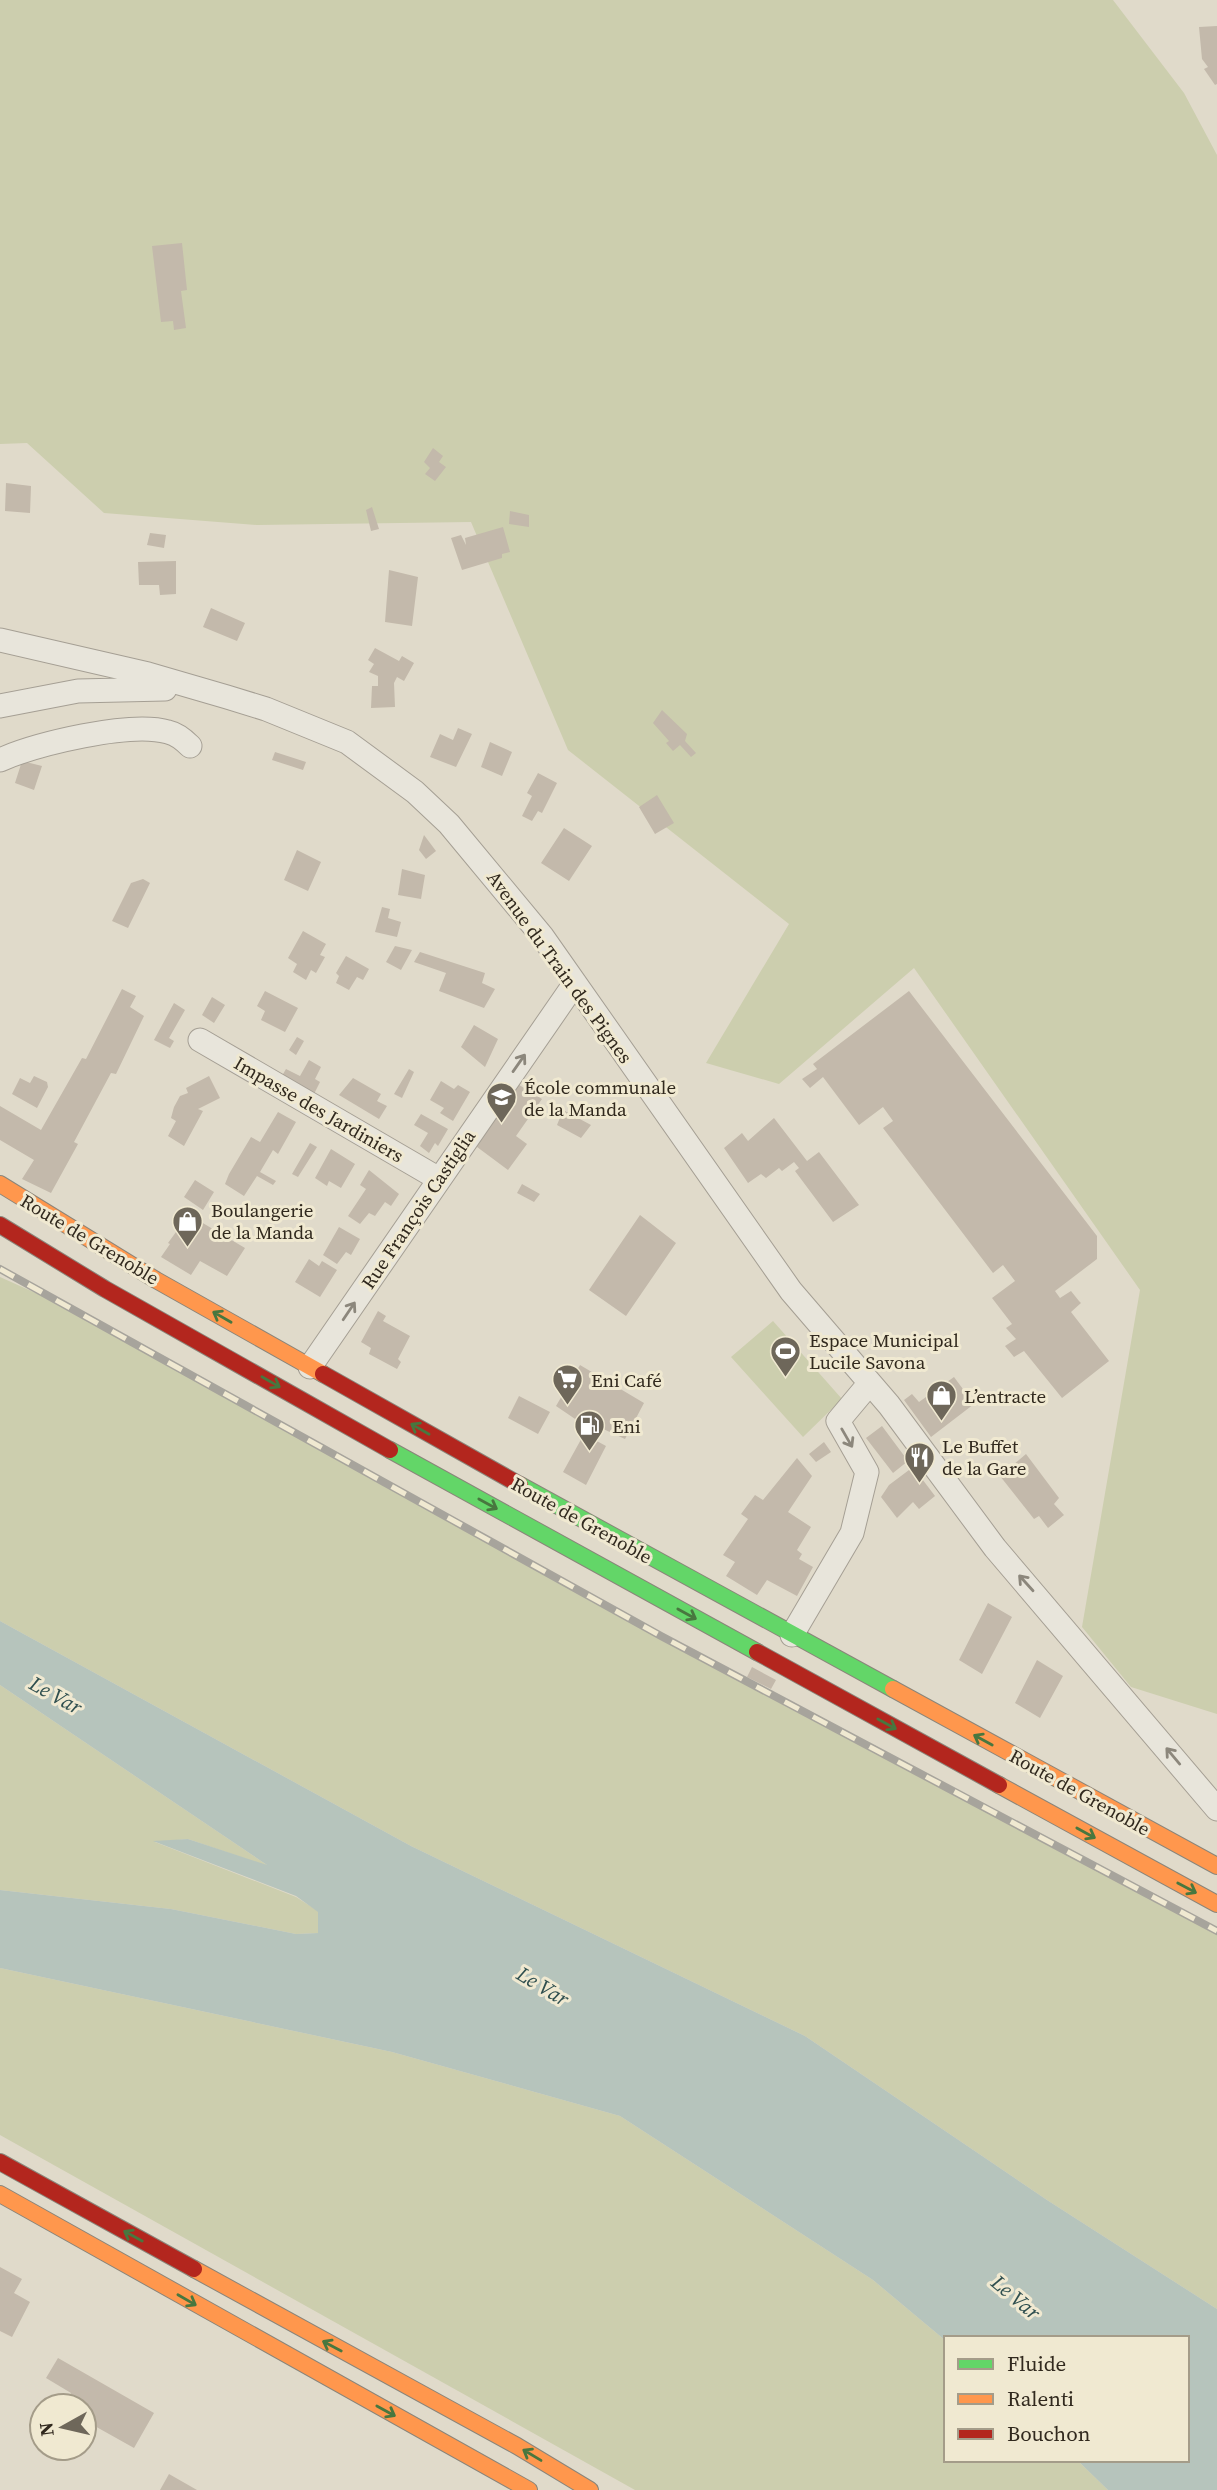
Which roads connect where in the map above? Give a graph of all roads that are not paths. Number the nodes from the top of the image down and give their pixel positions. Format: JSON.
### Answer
{"nodes":[{"id":1,"x":0,"y":639,"type":"edge"},
{"id":2,"x":72,"y":656,"type":"junction"},
{"id":3,"x":78,"y":691,"type":"junction"},
{"id":4,"x":227,"y":697,"type":"junction"},
{"id":5,"x":0,"y":706,"type":"edge"},
{"id":6,"x":190,"y":746,"type":"dead end"},
{"id":7,"x":0,"y":760,"type":"edge"},
{"id":8,"x":575,"y":982,"type":"junction"},
{"id":9,"x":200,"y":1040,"type":"dead end"},
{"id":10,"x":439,"y":1178,"type":"junction"},
{"id":11,"x":0,"y":1184,"type":"edge"},
{"id":12,"x":0,"y":1200,"type":"edge"},
{"id":13,"x":0,"y":1225,"type":"edge"},
{"id":14,"x":0,"y":1243,"type":"edge"},
{"id":15,"x":156,"y":1280,"type":"junction"},
{"id":16,"x":105,"y":1289,"type":"junction"},
{"id":17,"x":310,"y":1367,"type":"junction"},
{"id":18,"x":869,"y":1384,"type":"junction"},
{"id":19,"x":792,"y":1635,"type":"junction"},
{"id":20,"x":1217,"y":1809,"type":"edge"},
{"id":21,"x":1217,"y":1866,"type":"edge"},
{"id":22,"x":1217,"y":1904,"type":"edge"},
{"id":23,"x":0,"y":2162,"type":"edge"},
{"id":24,"x":0,"y":2194,"type":"edge"},
{"id":25,"x":529,"y":2490,"type":"edge"},
{"id":26,"x":590,"y":2490,"type":"edge"}],
"edges":[{"from":1,"to":2,"type":"street","name":"Avenue du Train des Pignes"},
{"from":2,"to":3,"type":"street"},
{"from":2,"to":4,"type":"street","name":"Avenue du Train des Pignes"},
{"from":3,"to":4,"type":"street"},
{"from":3,"to":5,"type":"street"},
{"from":4,"to":8,"type":"street","name":"Avenue du Train des Pignes"},
{"from":6,"to":7,"type":"street"},
{"from":10,"to":8,"type":"street","name":"Rue François Castiglia","one_way":true},
{"from":8,"to":18,"type":"street","name":"Avenue du Train des Pignes"},
{"from":9,"to":10,"type":"street","name":"Impasse des Jardiniers"},
{"from":17,"to":10,"type":"street","name":"Rue François Castiglia","one_way":true},
{"from":11,"to":15,"type":"main road","name":"Route de Grenoble"},
{"from":12,"to":15,"type":"main road"},
{"from":13,"to":16,"type":"main road","name":"Route de Grenoble"},
{"from":14,"to":16,"type":"main road"},
{"from":17,"to":15,"type":"main road","name":"Route de Grenoble","one_way":true},
{"from":16,"to":22,"type":"main road","name":"Route de Grenoble","one_way":true},
{"from":19,"to":17,"type":"main road","name":"Route de Grenoble","one_way":true},
{"from":18,"to":19,"type":"street","one_way":true},
{"from":20,"to":18,"type":"street","name":"Avenue du Train des Pignes","one_way":true},
{"from":21,"to":19,"type":"main road","name":"Route de Grenoble","one_way":true},
{"from":26,"to":23,"type":"main road","one_way":true},
{"from":24,"to":25,"type":"main road","one_way":true}]}
